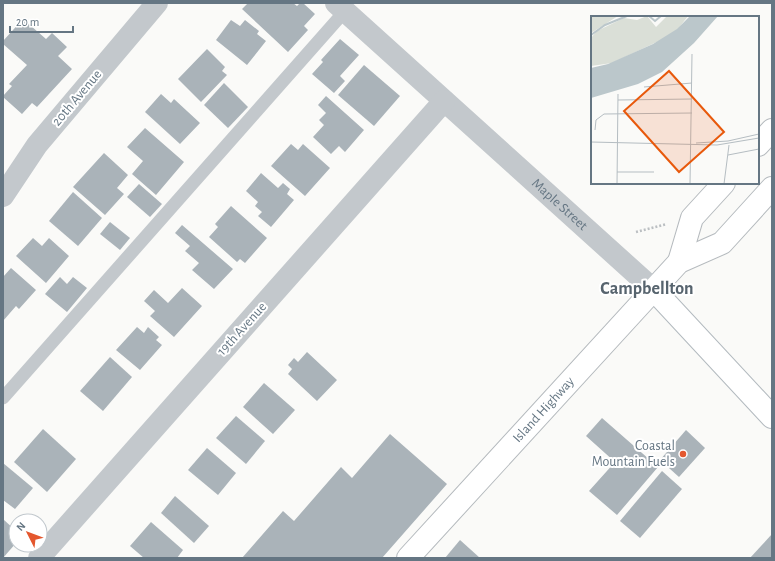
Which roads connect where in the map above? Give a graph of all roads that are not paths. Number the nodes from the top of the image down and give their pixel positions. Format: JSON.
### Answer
{"nodes":[{"id":1,"x":157,"y":3,"type":"edge"},
{"id":2,"x":341,"y":7,"type":"edge"},
{"id":3,"x":444,"y":101,"type":"junction"},
{"id":4,"x":772,"y":130,"type":"edge"},
{"id":5,"x":759,"y":144,"type":"edge"},
{"id":6,"x":723,"y":184,"type":"edge"},
{"id":7,"x":772,"y":188,"type":"edge"},
{"id":8,"x":3,"y":196,"type":"edge"},
{"id":9,"x":679,"y":262,"type":"junction"},
{"id":10,"x":654,"y":290,"type":"junction"},
{"id":11,"x":3,"y":398,"type":"edge"},
{"id":12,"x":772,"y":416,"type":"edge"},
{"id":13,"x":39,"y":558,"type":"edge"},
{"id":14,"x":408,"y":558,"type":"edge"}],
"edges":[{"from":1,"to":8,"type":"street","name":"20th Avenue"},
{"from":2,"to":3,"type":"street","name":"Maple Street"},
{"from":2,"to":11,"type":"lane"},
{"from":3,"to":10,"type":"street","name":"Maple Street"},
{"from":3,"to":13,"type":"street","name":"19th Avenue"},
{"from":4,"to":5,"type":"main road"},
{"from":6,"to":9,"type":"main road","name":"Island Highway"},
{"from":7,"to":9,"type":"main road","name":"Island Highway"},
{"from":9,"to":10,"type":"main road","name":"Island Highway"},
{"from":10,"to":12,"type":"main road","name":"Maple Street"},
{"from":10,"to":14,"type":"main road","name":"Island Highway"}]}
